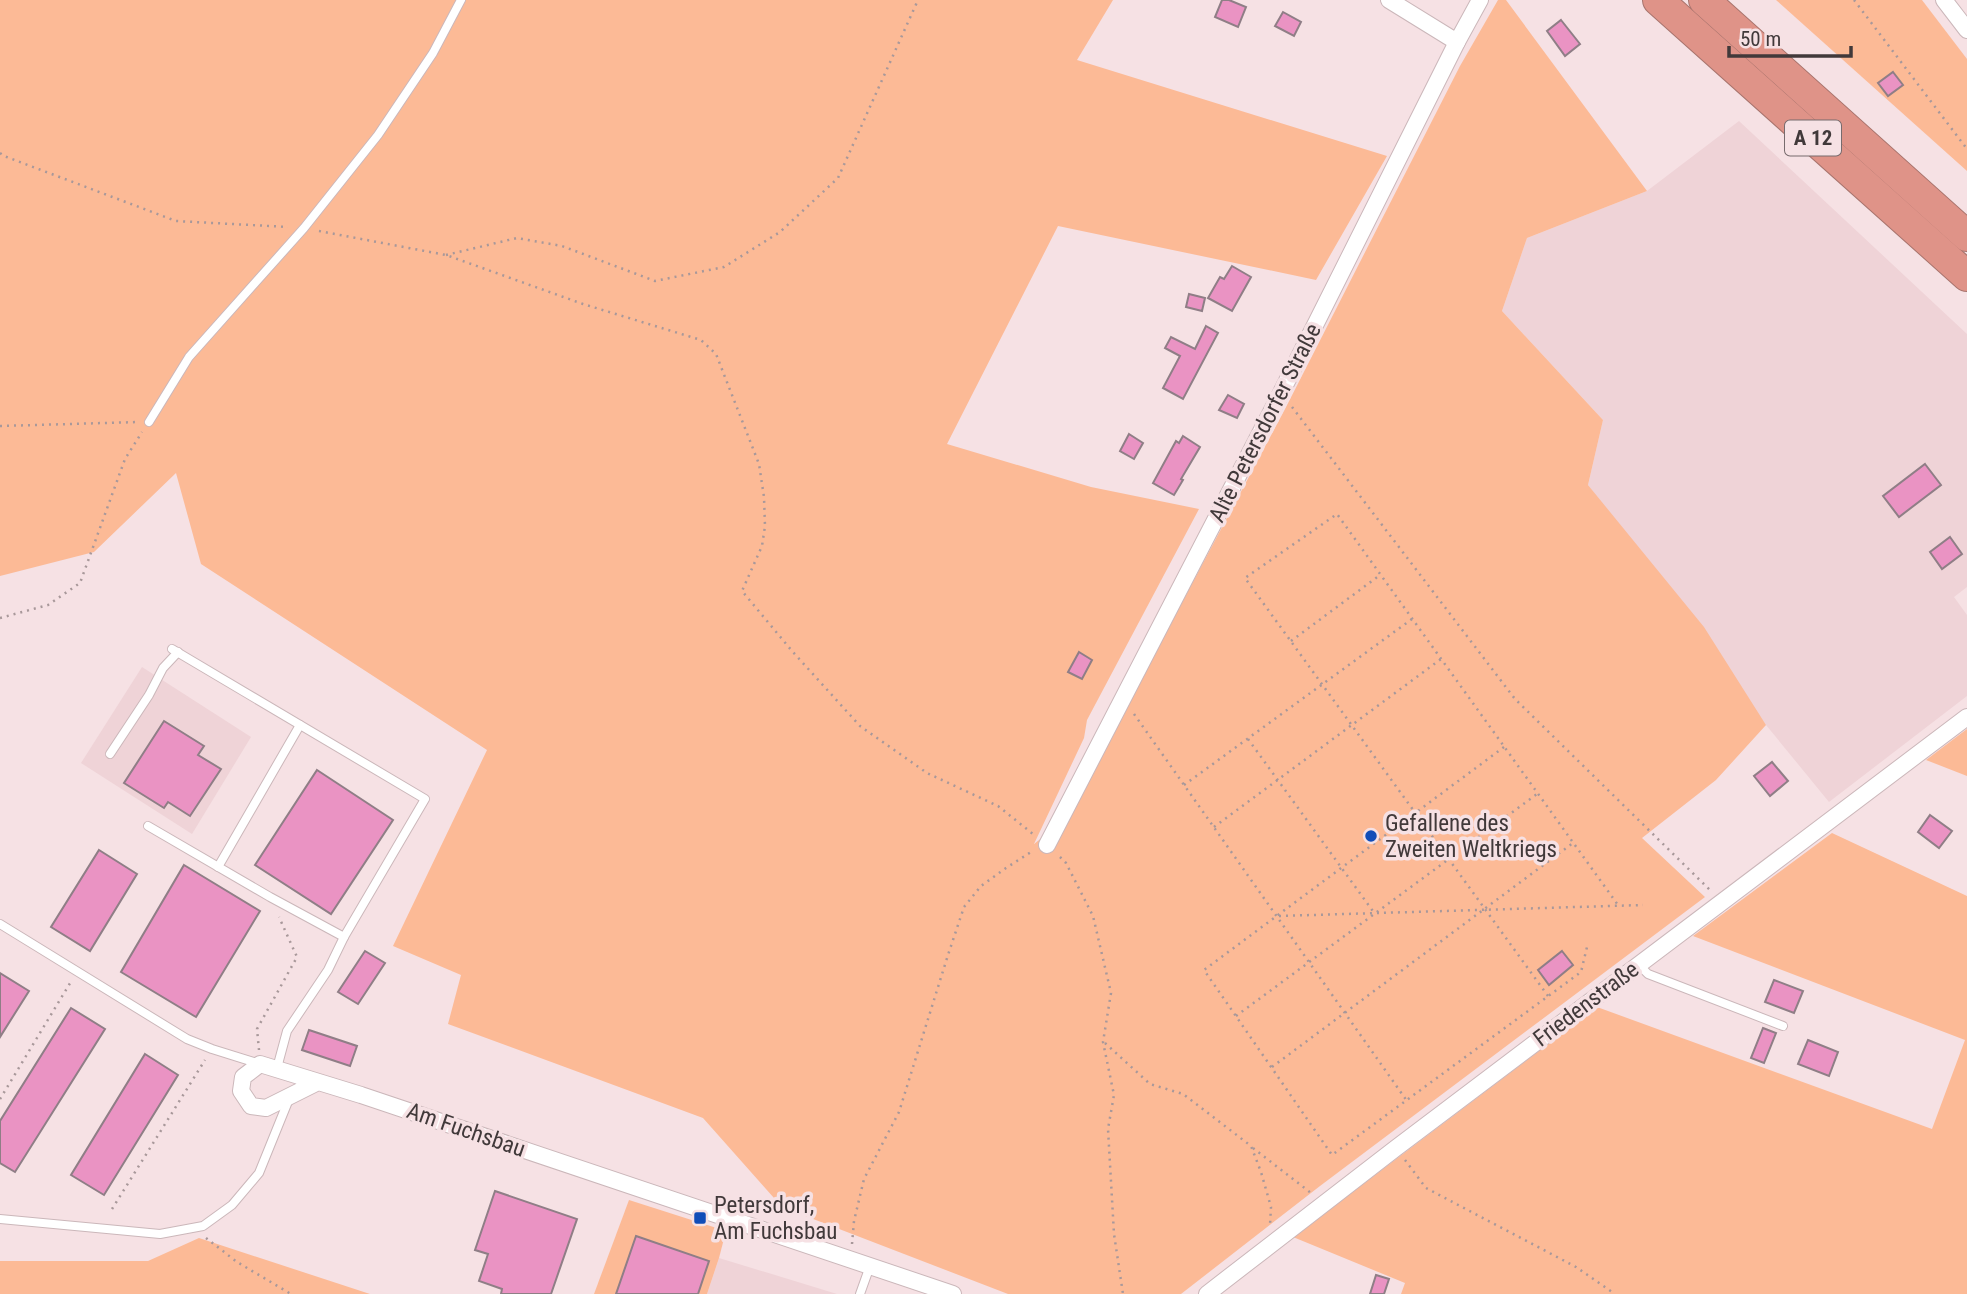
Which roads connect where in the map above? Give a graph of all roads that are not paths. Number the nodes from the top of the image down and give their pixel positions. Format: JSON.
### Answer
{"nodes":[{"id":1,"x":461,"y":0,"type":"edge"},
{"id":2,"x":1389,"y":0,"type":"edge"},
{"id":3,"x":1480,"y":0,"type":"edge"},
{"id":4,"x":1658,"y":0,"type":"edge"},
{"id":5,"x":1704,"y":0,"type":"edge"},
{"id":6,"x":1944,"y":0,"type":"edge"},
{"id":7,"x":1967,"y":30,"type":"edge"},
{"id":8,"x":1457,"y":41,"type":"junction"},
{"id":9,"x":1967,"y":236,"type":"edge"},
{"id":10,"x":1967,"y":276,"type":"edge"},
{"id":11,"x":149,"y":422,"type":"road end"},
{"id":12,"x":1967,"y":717,"type":"edge"},
{"id":13,"x":300,"y":725,"type":"junction"},
{"id":14,"x":110,"y":754,"type":"dead end"},
{"id":15,"x":148,"y":827,"type":"dead end"},
{"id":16,"x":1047,"y":845,"type":"road end"},
{"id":17,"x":218,"y":867,"type":"junction"},
{"id":18,"x":0,"y":924,"type":"edge"},
{"id":19,"x":344,"y":937,"type":"junction"},
{"id":20,"x":1639,"y":965,"type":"junction"},
{"id":21,"x":1783,"y":1026,"type":"dead end"},
{"id":22,"x":260,"y":1064,"type":"junction"},
{"id":23,"x":276,"y":1068,"type":"junction"},
{"id":24,"x":318,"y":1082,"type":"junction"},
{"id":25,"x":290,"y":1096,"type":"junction"},
{"id":26,"x":0,"y":1219,"type":"edge"},
{"id":27,"x":870,"y":1266,"type":"junction"},
{"id":28,"x":860,"y":1294,"type":"edge"},
{"id":29,"x":953,"y":1294,"type":"edge"},
{"id":30,"x":1207,"y":1294,"type":"edge"}],
"edges":[{"from":1,"to":11,"type":"lane"},
{"from":2,"to":8,"type":"street"},
{"from":3,"to":8,"type":"street","name":"Alte Petersdorfer Straße"},
{"from":4,"to":10,"type":"highway","number":"A 12"},
{"from":5,"to":9,"type":"highway","number":"A 12"},
{"from":6,"to":7,"type":"street"},
{"from":8,"to":16,"type":"street","name":"Alte Petersdorfer Straße"},
{"from":12,"to":20,"type":"street","name":"Friedenstraße"},
{"from":13,"to":14,"type":"lane"},
{"from":13,"to":17,"type":"lane"},
{"from":13,"to":19,"type":"lane"},
{"from":15,"to":17,"type":"lane"},
{"from":17,"to":19,"type":"lane"},
{"from":18,"to":22,"type":"lane","name":"Am Fuchsbau"},
{"from":19,"to":23,"type":"lane"},
{"from":20,"to":21,"type":"lane"},
{"from":20,"to":30,"type":"street","name":"Friedenstraße"},
{"from":22,"to":23,"type":"street","name":"Am Fuchsbau"},
{"from":22,"to":25,"type":"street"},
{"from":23,"to":24,"type":"street","name":"Am Fuchsbau"},
{"from":24,"to":25,"type":"street"},
{"from":24,"to":27,"type":"street","name":"Am Fuchsbau"},
{"from":25,"to":26,"type":"lane"},
{"from":27,"to":28,"type":"lane"},
{"from":27,"to":29,"type":"street","name":"Am Fuchsbau"}]}
